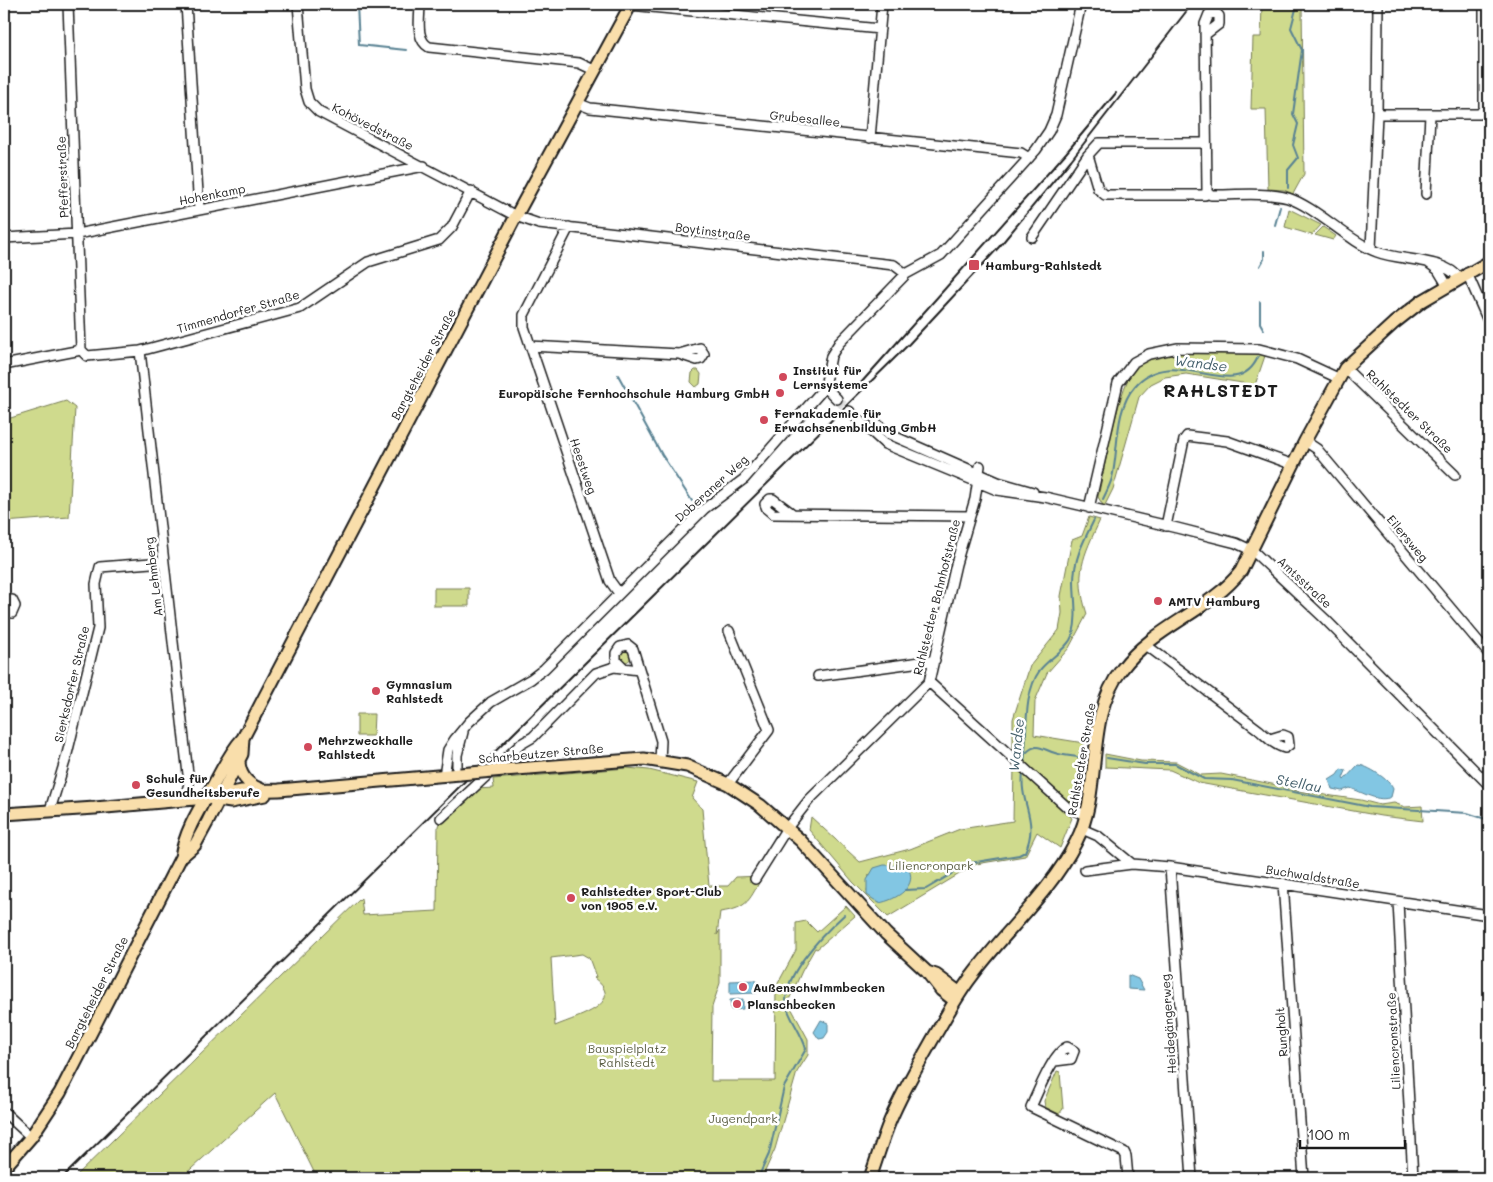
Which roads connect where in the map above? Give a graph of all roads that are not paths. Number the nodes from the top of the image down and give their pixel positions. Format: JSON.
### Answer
{"nodes":[{"id":1,"x":68,"y":4,"type":"edge"},
{"id":2,"x":186,"y":4,"type":"edge"},
{"id":3,"x":298,"y":4,"type":"edge"},
{"id":4,"x":420,"y":4,"type":"edge"},
{"id":5,"x":630,"y":4,"type":"edge"},
{"id":6,"x":882,"y":4,"type":"edge"},
{"id":7,"x":1081,"y":4,"type":"edge"},
{"id":8,"x":1378,"y":4,"type":"edge"},
{"id":9,"x":1484,"y":4,"type":"edge"},
{"id":10,"x":880,"y":29,"type":"junction"},
{"id":11,"x":1206,"y":34,"type":"dead end"},
{"id":12,"x":594,"y":70,"type":"junction"},
{"id":13,"x":577,"y":103,"type":"junction"},
{"id":14,"x":1377,"y":114,"type":"junction"},
{"id":15,"x":1430,"y":114,"type":"junction"},
{"id":16,"x":870,"y":138,"type":"junction"},
{"id":17,"x":1205,"y":143,"type":"junction"},
{"id":18,"x":1088,"y":155,"type":"junction"},
{"id":19,"x":1029,"y":158,"type":"junction"},
{"id":20,"x":424,"y":166,"type":"junction"},
{"id":21,"x":471,"y":191,"type":"junction"},
{"id":22,"x":1206,"y":191,"type":"junction"},
{"id":23,"x":1426,"y":194,"type":"dead end"},
{"id":24,"x":199,"y":209,"type":"junction"},
{"id":25,"x":516,"y":216,"type":"junction"},
{"id":26,"x":569,"y":228,"type":"junction"},
{"id":27,"x":77,"y":234,"type":"junction"},
{"id":28,"x":1032,"y":237,"type":"dead end"},
{"id":29,"x":4,"y":238,"type":"edge"},
{"id":30,"x":1371,"y":249,"type":"junction"},
{"id":31,"x":1489,"y":262,"type":"edge"},
{"id":32,"x":1430,"y":264,"type":"junction"},
{"id":33,"x":906,"y":274,"type":"junction"},
{"id":34,"x":1463,"y":276,"type":"junction"},
{"id":35,"x":1447,"y":285,"type":"junction"},
{"id":36,"x":1489,"y":324,"type":"edge"},
{"id":37,"x":530,"y":346,"type":"junction"},
{"id":38,"x":80,"y":350,"type":"junction"},
{"id":39,"x":140,"y":351,"type":"junction"},
{"id":40,"x":679,"y":354,"type":"dead end"},
{"id":41,"x":4,"y":365,"type":"edge"},
{"id":42,"x":1345,"y":368,"type":"junction"},
{"id":43,"x":1338,"y":378,"type":"junction"},
{"id":44,"x":825,"y":386,"type":"junction"},
{"id":45,"x":837,"y":399,"type":"tunnel mouth"},
{"id":46,"x":849,"y":411,"type":"tunnel mouth"},
{"id":47,"x":876,"y":423,"type":"dead end"},
{"id":48,"x":1305,"y":441,"type":"junction"},
{"id":49,"x":935,"y":457,"type":"junction"},
{"id":50,"x":1294,"y":465,"type":"junction"},
{"id":51,"x":979,"y":474,"type":"junction"},
{"id":52,"x":1455,"y":475,"type":"dead end"},
{"id":53,"x":1089,"y":508,"type":"junction"},
{"id":54,"x":793,"y":514,"type":"dead end"},
{"id":55,"x":970,"y":516,"type":"junction"},
{"id":56,"x":1166,"y":526,"type":"junction"},
{"id":57,"x":1253,"y":551,"type":"junction"},
{"id":58,"x":164,"y":562,"type":"junction"},
{"id":59,"x":618,"y":592,"type":"junction"},
{"id":60,"x":4,"y":600,"type":"edge"},
{"id":61,"x":4,"y":610,"type":"edge"},
{"id":62,"x":729,"y":631,"type":"dead end"},
{"id":63,"x":1146,"y":645,"type":"junction"},
{"id":64,"x":1489,"y":654,"type":"edge"},
{"id":65,"x":935,"y":660,"type":"junction"},
{"id":66,"x":623,"y":667,"type":"junction"},
{"id":67,"x":639,"y":670,"type":"junction"},
{"id":68,"x":818,"y":676,"type":"dead end"},
{"id":69,"x":930,"y":682,"type":"junction"},
{"id":70,"x":464,"y":730,"type":"junction"},
{"id":71,"x":243,"y":738,"type":"junction"},
{"id":72,"x":1270,"y":739,"type":"dead end"},
{"id":73,"x":239,"y":760,"type":"junction"},
{"id":74,"x":660,"y":761,"type":"junction"},
{"id":75,"x":458,"y":774,"type":"junction"},
{"id":76,"x":444,"y":776,"type":"junction"},
{"id":77,"x":728,"y":784,"type":"junction"},
{"id":78,"x":1489,"y":785,"type":"edge"},
{"id":79,"x":262,"y":790,"type":"junction"},
{"id":80,"x":279,"y":790,"type":"junction"},
{"id":81,"x":220,"y":797,"type":"junction"},
{"id":82,"x":206,"y":798,"type":"junction"},
{"id":83,"x":185,"y":800,"type":"junction"},
{"id":84,"x":50,"y":810,"type":"junction"},
{"id":85,"x":4,"y":814,"type":"edge"},
{"id":86,"x":1086,"y":815,"type":"junction"},
{"id":87,"x":441,"y":818,"type":"dead end"},
{"id":88,"x":787,"y":828,"type":"junction"},
{"id":89,"x":1082,"y":829,"type":"junction"},
{"id":90,"x":181,"y":857,"type":"junction"},
{"id":91,"x":1132,"y":864,"type":"junction"},
{"id":92,"x":1170,"y":867,"type":"junction"},
{"id":93,"x":1085,"y":870,"type":"dead end"},
{"id":94,"x":755,"y":880,"type":"dead end"},
{"id":95,"x":1283,"y":884,"type":"junction"},
{"id":96,"x":1398,"y":902,"type":"junction"},
{"id":97,"x":1489,"y":915,"type":"edge"},
{"id":98,"x":958,"y":997,"type":"junction"},
{"id":99,"x":1055,"y":1061,"type":"dead end"},
{"id":100,"x":4,"y":1112,"type":"edge"},
{"id":101,"x":31,"y":1137,"type":"junction"},
{"id":102,"x":4,"y":1168,"type":"edge"},
{"id":103,"x":870,"y":1178,"type":"edge"},
{"id":104,"x":1128,"y":1178,"type":"edge"},
{"id":105,"x":1192,"y":1178,"type":"edge"},
{"id":106,"x":1304,"y":1178,"type":"edge"},
{"id":107,"x":1413,"y":1178,"type":"edge"}],
"edges":[{"from":1,"to":27,"type":"street","name":"Pfefferstraße"},
{"from":2,"to":24,"type":"street"},
{"from":3,"to":20,"type":"street","name":"Kohövedstraße"},
{"from":4,"to":12,"type":"street"},
{"from":5,"to":10,"type":"street"},
{"from":5,"to":12,"type":"main road","name":"Bargteheider Straße"},
{"from":6,"to":10,"type":"street"},
{"from":7,"to":19,"type":"street"},
{"from":8,"to":14,"type":"street"},
{"from":9,"to":15,"type":"street"},
{"from":10,"to":16,"type":"street"},
{"from":11,"to":17,"type":"street"},
{"from":12,"to":13,"type":"main road","name":"Bargteheider Straße"},
{"from":13,"to":16,"type":"street","name":"Grubesallee"},
{"from":13,"to":25,"type":"main road","name":"Bargteheider Straße"},
{"from":14,"to":15,"type":"street"},
{"from":14,"to":30,"type":"street"},
{"from":15,"to":23,"type":"street"},
{"from":16,"to":19,"type":"street","name":"Grubesallee"},
{"from":17,"to":18,"type":"street"},
{"from":17,"to":22,"type":"street"},
{"from":18,"to":22,"type":"street"},
{"from":18,"to":28,"type":"street"},
{"from":19,"to":33,"type":"street"},
{"from":20,"to":21,"type":"street","name":"Kohövedstraße"},
{"from":20,"to":24,"type":"street","name":"Hohenkamp"},
{"from":21,"to":25,"type":"street","name":"Kohövedstraße"},
{"from":21,"to":39,"type":"street","name":"Timmendorfer Straße"},
{"from":22,"to":30,"type":"street"},
{"from":24,"to":27,"type":"street","name":"Hohenkamp"},
{"from":25,"to":26,"type":"street","name":"Boytinstraße"},
{"from":25,"to":71,"type":"main road","name":"Bargteheider Straße"},
{"from":26,"to":33,"type":"street","name":"Boytinstraße"},
{"from":26,"to":37,"type":"street","name":"Heestweg"},
{"from":27,"to":29,"type":"street","name":"Hohenkamp"},
{"from":27,"to":38,"type":"street","name":"Pfefferstraße"},
{"from":30,"to":32,"type":"street"},
{"from":31,"to":34,"type":"main road","name":"Rahlstedter Straße"},
{"from":32,"to":34,"type":"street"},
{"from":32,"to":35,"type":"street"},
{"from":33,"to":44,"type":"street"},
{"from":34,"to":35,"type":"main road","name":"Rahlstedter Straße"},
{"from":34,"to":36,"type":"street"},
{"from":35,"to":42,"type":"main road","name":"Rahlstedter Straße"},
{"from":37,"to":40,"type":"street"},
{"from":37,"to":59,"type":"street","name":"Heestweg"},
{"from":38,"to":39,"type":"street","name":"Timmendorfer Straße"},
{"from":38,"to":41,"type":"street","name":"Timmendorfer Straße"},
{"from":39,"to":58,"type":"street","name":"Am Lehmberg"},
{"from":42,"to":43,"type":"main road","name":"Rahlstedter Straße"},
{"from":42,"to":52,"type":"street","name":"Rahlstedter Straße"},
{"from":43,"to":48,"type":"main road","name":"Rahlstedter Straße"},
{"from":43,"to":53,"type":"street"},
{"from":44,"to":45,"type":"street"},
{"from":44,"to":59,"type":"street","name":"Doberaner Weg"},
{"from":46,"to":49,"type":"street","name":"Amtsstraße"},
{"from":47,"to":49,"type":"street"},
{"from":48,"to":50,"type":"main road","name":"Rahlstedter Straße"},
{"from":48,"to":64,"type":"street","name":"Eilersweg"},
{"from":49,"to":51,"type":"street","name":"Amtsstraße"},
{"from":50,"to":56,"type":"street"},
{"from":50,"to":57,"type":"main road","name":"Rahlstedter Straße"},
{"from":51,"to":53,"type":"street","name":"Amtsstraße"},
{"from":51,"to":55,"type":"street","name":"Rahlstedter Bahnhofstraße"},
{"from":53,"to":56,"type":"street","name":"Amtsstraße"},
{"from":54,"to":55,"type":"street"},
{"from":55,"to":65,"type":"street","name":"Rahlstedter Bahnhofstraße"},
{"from":56,"to":57,"type":"street","name":"Amtsstraße"},
{"from":57,"to":63,"type":"main road","name":"Rahlstedter Straße"},
{"from":57,"to":78,"type":"street","name":"Amtsstraße"},
{"from":58,"to":83,"type":"street","name":"Am Lehmberg"},
{"from":58,"to":84,"type":"street","name":"Sierksdorfer Straße"},
{"from":59,"to":70,"type":"street","name":"Doberaner Weg"},
{"from":60,"to":61,"type":"street"},
{"from":62,"to":77,"type":"street"},
{"from":63,"to":72,"type":"street"},
{"from":63,"to":86,"type":"main road","name":"Rahlstedter Straße"},
{"from":65,"to":68,"type":"street"},
{"from":65,"to":69,"type":"street","name":"Rahlstedter Bahnhofstraße"},
{"from":66,"to":67,"type":"street"},
{"from":66,"to":67,"type":"street"},
{"from":66,"to":87,"type":"street"},
{"from":67,"to":74,"type":"street"},
{"from":69,"to":86,"type":"street"},
{"from":69,"to":88,"type":"street","name":"Rahlstedter Bahnhofstraße"},
{"from":70,"to":75,"type":"street","name":"Doberaner Weg"},
{"from":70,"to":76,"type":"street","name":"Doberaner Weg"},
{"from":71,"to":73,"type":"main road","name":"Bargteheider Straße"},
{"from":71,"to":82,"type":"main road","name":"Bargteheider Straße"},
{"from":73,"to":79,"type":"main road"},
{"from":73,"to":81,"type":"main road","name":"Bargteheider Straße"},
{"from":74,"to":75,"type":"main road","name":"Scharbeutzer Straße","bridge":true},
{"from":74,"to":77,"type":"main road","name":"Scharbeutzer Straße"},
{"from":75,"to":76,"type":"main road","name":"Scharbeutzer Straße"},
{"from":76,"to":80,"type":"main road","name":"Scharbeutzer Straße"},
{"from":77,"to":88,"type":"main road","name":"Scharbeutzer Straße"},
{"from":79,"to":80,"type":"main road","name":"Scharbeutzer Straße"},
{"from":79,"to":81,"type":"main road","name":"Scharbeutzer Straße"},
{"from":80,"to":81,"type":"main road","name":"Scharbeutzer Straße"},
{"from":81,"to":82,"type":"main road","name":"Scharbeutzer Straße"},
{"from":81,"to":90,"type":"main road","name":"Bargteheider Straße"},
{"from":82,"to":83,"type":"main road","name":"Scharbeutzer Straße"},
{"from":82,"to":90,"type":"main road","name":"Bargteheider Straße"},
{"from":83,"to":84,"type":"main road","name":"Scharbeutzer Straße"},
{"from":84,"to":85,"type":"main road","name":"Scharbeutzer Straße"},
{"from":86,"to":89,"type":"main road","name":"Rahlstedter Straße"},
{"from":88,"to":94,"type":"street","name":"Rahlstedter Bahnhofstraße"},
{"from":88,"to":98,"type":"main road"},
{"from":89,"to":91,"type":"street"},
{"from":89,"to":98,"type":"main road","name":"Rahlstedter Straße"},
{"from":90,"to":101,"type":"main road","name":"Bargteheider Straße"},
{"from":91,"to":92,"type":"street","name":"Buchwaldstraße"},
{"from":91,"to":93,"type":"street","name":"Buchwaldstraße"},
{"from":92,"to":95,"type":"street","name":"Buchwaldstraße"},
{"from":92,"to":105,"type":"street","name":"Heidegängerweg"},
{"from":95,"to":96,"type":"street","name":"Buchwaldstraße"},
{"from":95,"to":106,"type":"street","name":"Rungholt"},
{"from":96,"to":97,"type":"street","name":"Buchwaldstraße"},
{"from":96,"to":107,"type":"street","name":"Liliencronstraße"},
{"from":98,"to":103,"type":"main road","name":"Rahlstedter Straße"},
{"from":99,"to":104,"type":"street"},
{"from":100,"to":101,"type":"street"},
{"from":101,"to":102,"type":"main road","name":"Bargteheider Straße"}]}
